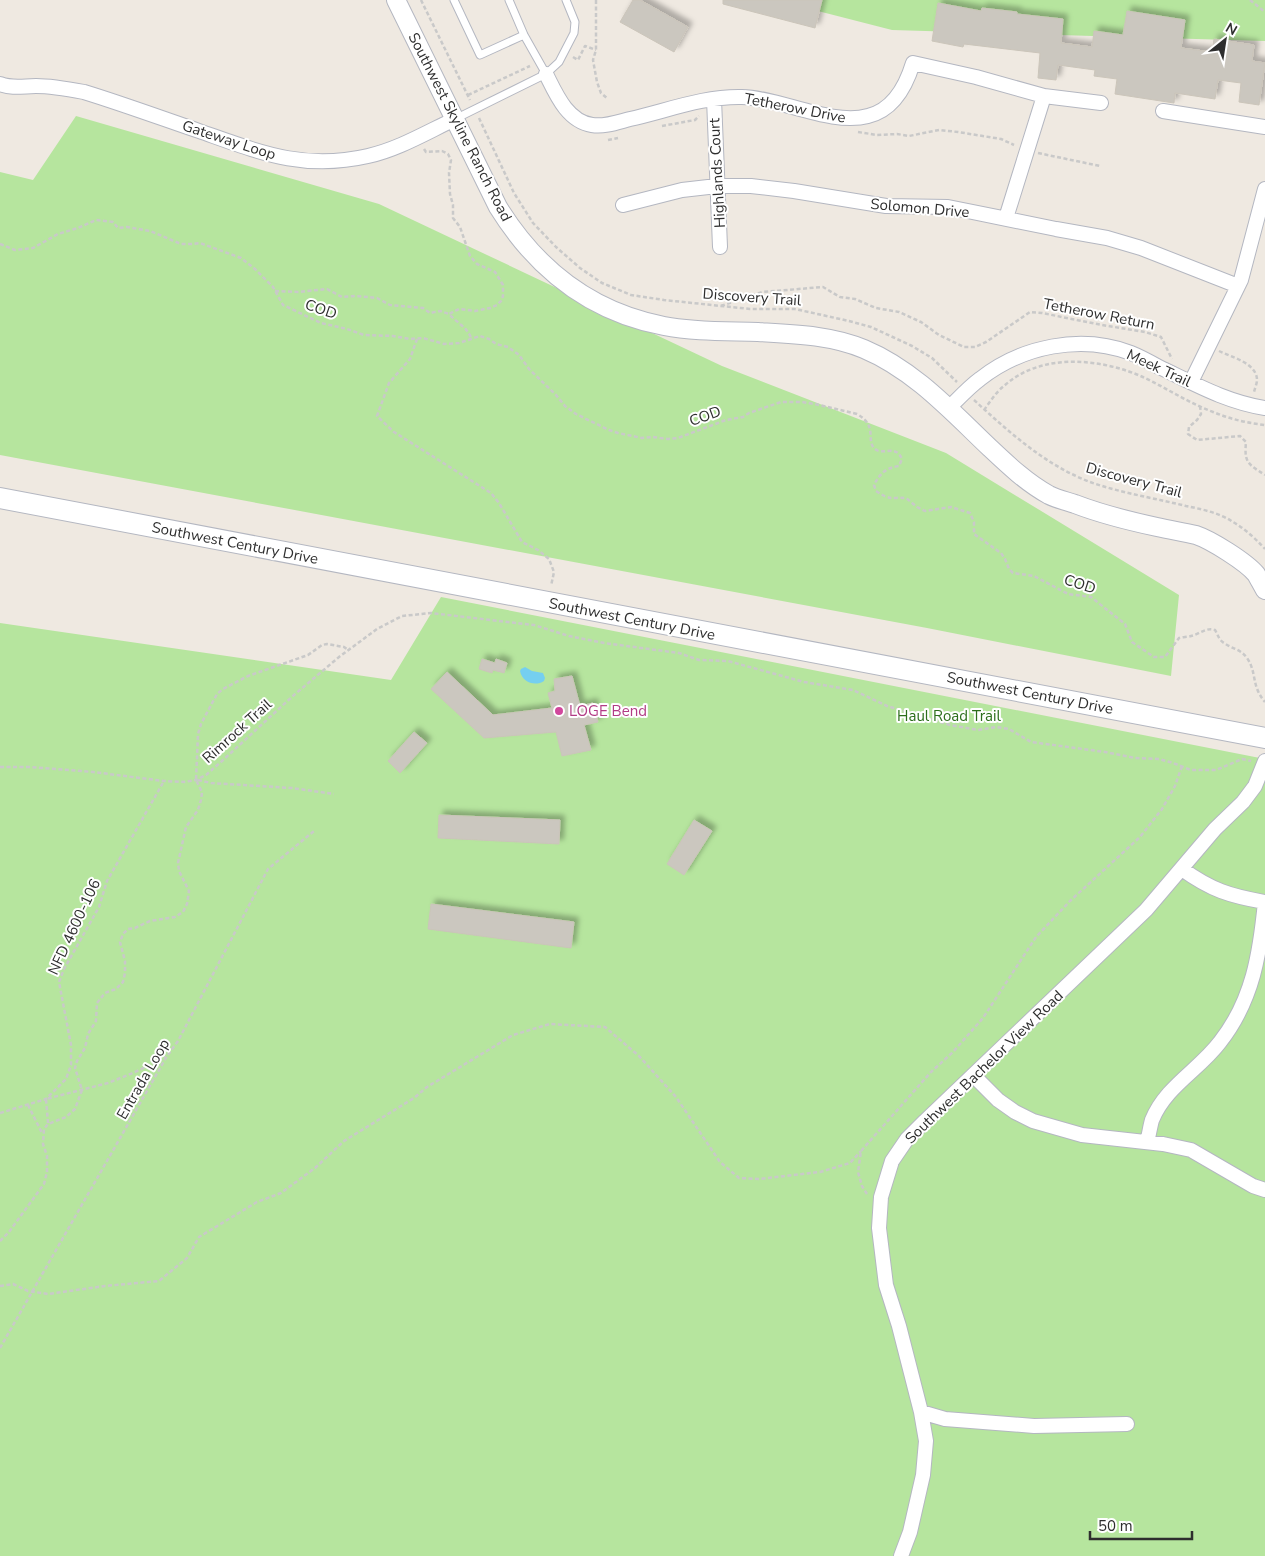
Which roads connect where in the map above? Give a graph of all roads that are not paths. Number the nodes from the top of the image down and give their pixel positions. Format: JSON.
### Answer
{"nodes":[{"id":1,"x":396,"y":0,"type":"edge"},
{"id":2,"x":454,"y":0,"type":"edge"},
{"id":3,"x":509,"y":0,"type":"edge"},
{"id":4,"x":566,"y":0,"type":"edge"},
{"id":5,"x":524,"y":35,"type":"junction"},
{"id":6,"x":546,"y":74,"type":"junction"},
{"id":7,"x":0,"y":84,"type":"edge"},
{"id":8,"x":1044,"y":96,"type":"junction"},
{"id":9,"x":714,"y":99,"type":"junction"},
{"id":10,"x":1100,"y":103,"type":"dead end"},
{"id":11,"x":1163,"y":111,"type":"dead end"},
{"id":12,"x":455,"y":119,"type":"junction"},
{"id":13,"x":1265,"y":127,"type":"edge"},
{"id":14,"x":717,"y":186,"type":"junction"},
{"id":15,"x":1264,"y":195,"type":"edge"},
{"id":16,"x":623,"y":205,"type":"dead end"},
{"id":17,"x":1006,"y":218,"type":"junction"},
{"id":18,"x":720,"y":247,"type":"dead end"},
{"id":19,"x":1238,"y":286,"type":"junction"},
{"id":20,"x":1191,"y":382,"type":"junction"},
{"id":21,"x":1258,"y":407,"type":"edge"},
{"id":22,"x":949,"y":408,"type":"junction"},
{"id":23,"x":0,"y":498,"type":"edge"},
{"id":24,"x":1265,"y":590,"type":"edge"},
{"id":25,"x":1265,"y":738,"type":"edge"},
{"id":26,"x":1265,"y":762,"type":"edge"},
{"id":27,"x":1182,"y":869,"type":"junction"},
{"id":28,"x":1265,"y":902,"type":"edge"},
{"id":29,"x":973,"y":1075,"type":"junction"},
{"id":30,"x":1147,"y":1142,"type":"junction"},
{"id":31,"x":1265,"y":1190,"type":"edge"},
{"id":32,"x":921,"y":1412,"type":"junction"},
{"id":33,"x":1127,"y":1424,"type":"dead end"},
{"id":34,"x":900,"y":1556,"type":"edge"}],
"edges":[{"from":1,"to":12,"type":"street","name":"Southwest Skyline Ranch Road"},
{"from":2,"to":5,"type":"lane"},
{"from":3,"to":5,"type":"lane"},
{"from":4,"to":6,"type":"lane"},
{"from":5,"to":6,"type":"lane"},
{"from":6,"to":9,"type":"street","name":"Tetherow Drive"},
{"from":6,"to":12,"type":"lane"},
{"from":7,"to":12,"type":"street","name":"Gateway Loop"},
{"from":8,"to":9,"type":"street","name":"Tetherow Drive"},
{"from":8,"to":10,"type":"street","name":"Tetherow Drive"},
{"from":8,"to":17,"type":"street"},
{"from":9,"to":14,"type":"street","name":"Highlands Court"},
{"from":11,"to":13,"type":"street"},
{"from":12,"to":22,"type":"street","name":"Southwest Skyline Ranch Road"},
{"from":14,"to":16,"type":"street","name":"Solomon Drive"},
{"from":14,"to":17,"type":"street","name":"Solomon Drive"},
{"from":14,"to":18,"type":"street","name":"Highlands Court"},
{"from":15,"to":19,"type":"street"},
{"from":17,"to":19,"type":"street","name":"Solomon Drive"},
{"from":19,"to":20,"type":"street"},
{"from":20,"to":21,"type":"street","name":"Meek Trail"},
{"from":20,"to":22,"type":"street","name":"Meek Trail"},
{"from":22,"to":24,"type":"street","name":"Southwest Skyline Ranch Road"},
{"from":23,"to":25,"type":"main road","name":"Southwest Century Drive"},
{"from":26,"to":27,"type":"street","name":"Southwest Bachelor View Road"},
{"from":27,"to":28,"type":"street"},
{"from":27,"to":29,"type":"street","name":"Southwest Bachelor View Road"},
{"from":28,"to":30,"type":"street"},
{"from":29,"to":30,"type":"street"},
{"from":29,"to":32,"type":"street","name":"Southwest Bachelor View Road"},
{"from":30,"to":31,"type":"street"},
{"from":32,"to":33,"type":"street"},
{"from":32,"to":34,"type":"street","name":"Southwest Bachelor View Road"}]}
